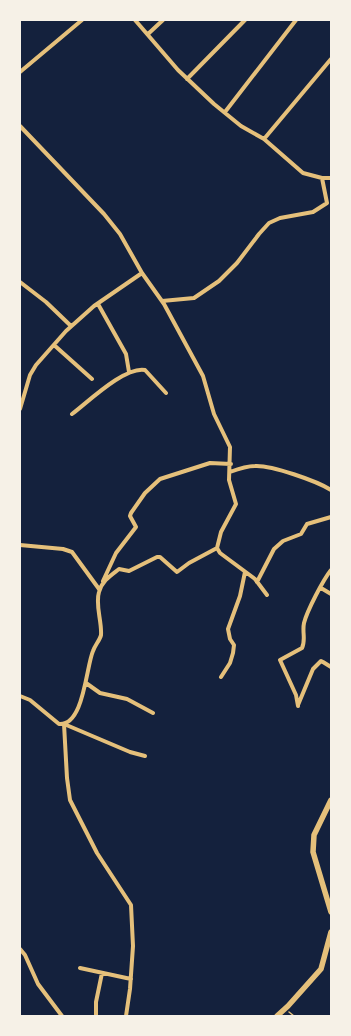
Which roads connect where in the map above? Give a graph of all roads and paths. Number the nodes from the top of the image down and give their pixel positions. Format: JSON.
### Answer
{"nodes":[{"id":1,"x":82,"y":20,"type":"edge"},
{"id":2,"x":135,"y":20,"type":"edge"},
{"id":3,"x":163,"y":20,"type":"edge"},
{"id":4,"x":245,"y":20,"type":"edge"},
{"id":5,"x":296,"y":20,"type":"edge"},
{"id":6,"x":148,"y":34,"type":"junction"},
{"id":7,"x":331,"y":59,"type":"edge"},
{"id":8,"x":20,"y":72,"type":"edge"},
{"id":9,"x":187,"y":79,"type":"junction"},
{"id":10,"x":224,"y":112,"type":"junction"},
{"id":11,"x":20,"y":126,"type":"edge"},
{"id":12,"x":264,"y":139,"type":"junction"},
{"id":13,"x":322,"y":178,"type":"junction"},
{"id":14,"x":331,"y":178,"type":"edge"},
{"id":15,"x":142,"y":273,"type":"junction"},
{"id":16,"x":20,"y":282,"type":"edge"},
{"id":17,"x":162,"y":301,"type":"junction"},
{"id":18,"x":98,"y":304,"type":"junction"},
{"id":19,"x":71,"y":326,"type":"junction"},
{"id":20,"x":54,"y":345,"type":"junction"},
{"id":21,"x":129,"y":372,"type":"junction"},
{"id":22,"x":92,"y":379,"type":"dead end"},
{"id":23,"x":166,"y":393,"type":"dead end"},
{"id":24,"x":20,"y":409,"type":"edge"},
{"id":25,"x":72,"y":414,"type":"dead end"},
{"id":26,"x":231,"y":464,"type":"junction"},
{"id":27,"x":230,"y":472,"type":"junction"},
{"id":28,"x":331,"y":490,"type":"edge"},
{"id":29,"x":331,"y":517,"type":"edge"},
{"id":30,"x":20,"y":545,"type":"edge"},
{"id":31,"x":216,"y":548,"type":"junction"},
{"id":32,"x":331,"y":570,"type":"edge"},
{"id":33,"x":245,"y":572,"type":"junction"},
{"id":34,"x":257,"y":582,"type":"junction"},
{"id":35,"x":102,"y":583,"type":"junction"},
{"id":36,"x":321,"y":588,"type":"junction"},
{"id":37,"x":99,"y":589,"type":"junction"},
{"id":38,"x":331,"y":594,"type":"edge"},
{"id":39,"x":267,"y":595,"type":"dead end"},
{"id":40,"x":331,"y":667,"type":"edge"},
{"id":41,"x":221,"y":677,"type":"dead end"},
{"id":42,"x":86,"y":683,"type":"junction"},
{"id":43,"x":20,"y":696,"type":"edge"},
{"id":44,"x":153,"y":713,"type":"dead end"},
{"id":45,"x":64,"y":724,"type":"junction"},
{"id":46,"x":145,"y":756,"type":"dead end"},
{"id":47,"x":331,"y":800,"type":"edge"},
{"id":48,"x":331,"y":912,"type":"edge"},
{"id":49,"x":331,"y":932,"type":"edge"},
{"id":50,"x":20,"y":949,"type":"edge"},
{"id":51,"x":80,"y":968,"type":"dead end"},
{"id":52,"x":102,"y":973,"type":"junction"},
{"id":53,"x":131,"y":979,"type":"junction"},
{"id":54,"x":62,"y":1016,"type":"edge"},
{"id":55,"x":96,"y":1016,"type":"edge"},
{"id":56,"x":126,"y":1016,"type":"edge"},
{"id":57,"x":277,"y":1016,"type":"edge"}],
"edges":[{"from":1,"to":8,"type":"street"},
{"from":2,"to":6,"type":"street"},
{"from":3,"to":6,"type":"street"},
{"from":4,"to":9,"type":"street"},
{"from":5,"to":10,"type":"street"},
{"from":6,"to":9,"type":"street"},
{"from":7,"to":12,"type":"street"},
{"from":9,"to":10,"type":"street"},
{"from":10,"to":12,"type":"street"},
{"from":11,"to":15,"type":"street"},
{"from":12,"to":13,"type":"street"},
{"from":13,"to":14,"type":"street"},
{"from":13,"to":17,"type":"street"},
{"from":15,"to":17,"type":"street"},
{"from":15,"to":18,"type":"street"},
{"from":16,"to":19,"type":"street"},
{"from":17,"to":26,"type":"street"},
{"from":18,"to":19,"type":"street"},
{"from":18,"to":21,"type":"street"},
{"from":19,"to":20,"type":"street"},
{"from":20,"to":22,"type":"street"},
{"from":20,"to":24,"type":"street"},
{"from":21,"to":23,"type":"street"},
{"from":21,"to":25,"type":"street"},
{"from":26,"to":27,"type":"street"},
{"from":26,"to":35,"type":"street"},
{"from":27,"to":28,"type":"street"},
{"from":27,"to":31,"type":"street"},
{"from":29,"to":34,"type":"street"},
{"from":30,"to":37,"type":"street"},
{"from":31,"to":33,"type":"street"},
{"from":31,"to":35,"type":"street"},
{"from":32,"to":36,"type":"street"},
{"from":33,"to":34,"type":"street"},
{"from":33,"to":41,"type":"street"},
{"from":34,"to":39,"type":"street"},
{"from":35,"to":37,"type":"street"},
{"from":36,"to":38,"type":"street"},
{"from":36,"to":40,"type":"street"},
{"from":37,"to":42,"type":"street"},
{"from":42,"to":44,"type":"street"},
{"from":42,"to":45,"type":"street"},
{"from":43,"to":45,"type":"street"},
{"from":45,"to":46,"type":"street"},
{"from":45,"to":53,"type":"street"},
{"from":47,"to":48,"type":"street"},
{"from":49,"to":57,"type":"street"},
{"from":50,"to":54,"type":"street"},
{"from":51,"to":52,"type":"street"},
{"from":52,"to":53,"type":"street"},
{"from":52,"to":55,"type":"street"},
{"from":53,"to":56,"type":"street"}]}
